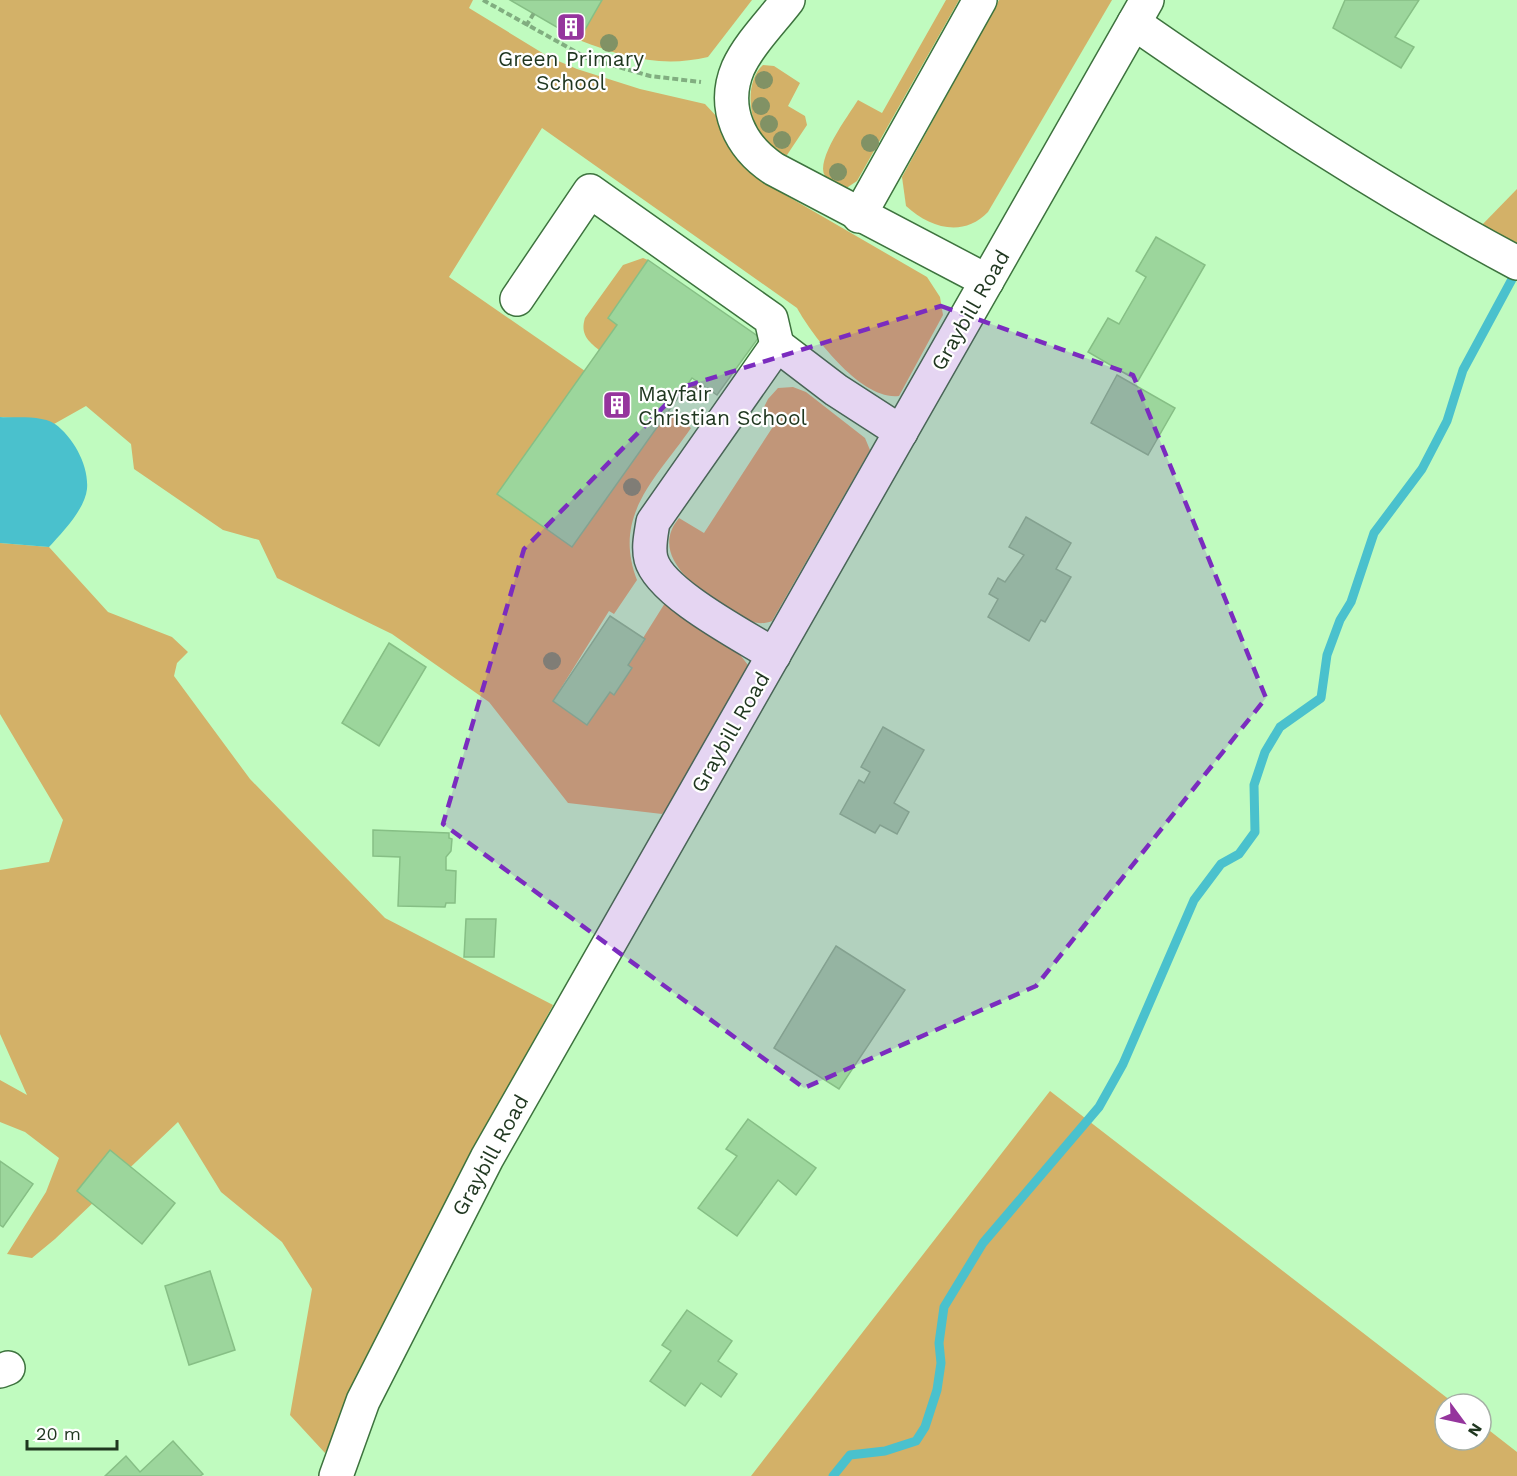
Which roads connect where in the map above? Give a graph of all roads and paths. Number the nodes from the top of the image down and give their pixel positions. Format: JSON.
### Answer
{"nodes":[{"id":1,"x":483,"y":0,"type":"edge"},
{"id":2,"x":788,"y":0,"type":"edge"},
{"id":3,"x":980,"y":0,"type":"edge"},
{"id":4,"x":1140,"y":12,"type":"edge"},
{"id":5,"x":534,"y":13,"type":"dead end"},
{"id":6,"x":526,"y":26,"type":"junction"},
{"id":7,"x":712,"y":83,"type":"dead end"},
{"id":8,"x":859,"y":216,"type":"junction"},
{"id":9,"x":1509,"y":259,"type":"edge"},
{"id":10,"x":987,"y":281,"type":"junction"},
{"id":11,"x":517,"y":299,"type":"dead end"},
{"id":12,"x":777,"y":345,"type":"junction"},
{"id":13,"x":901,"y":432,"type":"junction"},
{"id":14,"x":774,"y":655,"type":"junction"},
{"id":15,"x":336,"y":1476,"type":"edge"}],
"edges":[{"from":1,"to":6,"type":"path"},
{"from":2,"to":8,"type":"street"},
{"from":3,"to":8,"type":"street"},
{"from":4,"to":9,"type":"street"},
{"from":4,"to":10,"type":"street","name":"Graybill Road"},
{"from":5,"to":6,"type":"path"},
{"from":6,"to":7,"type":"path"},
{"from":8,"to":10,"type":"street"},
{"from":10,"to":13,"type":"street","name":"Graybill Road"},
{"from":11,"to":12,"type":"street"},
{"from":12,"to":13,"type":"street"},
{"from":12,"to":14,"type":"street"},
{"from":13,"to":14,"type":"street","name":"Graybill Road"},
{"from":14,"to":15,"type":"street","name":"Graybill Road"}]}
